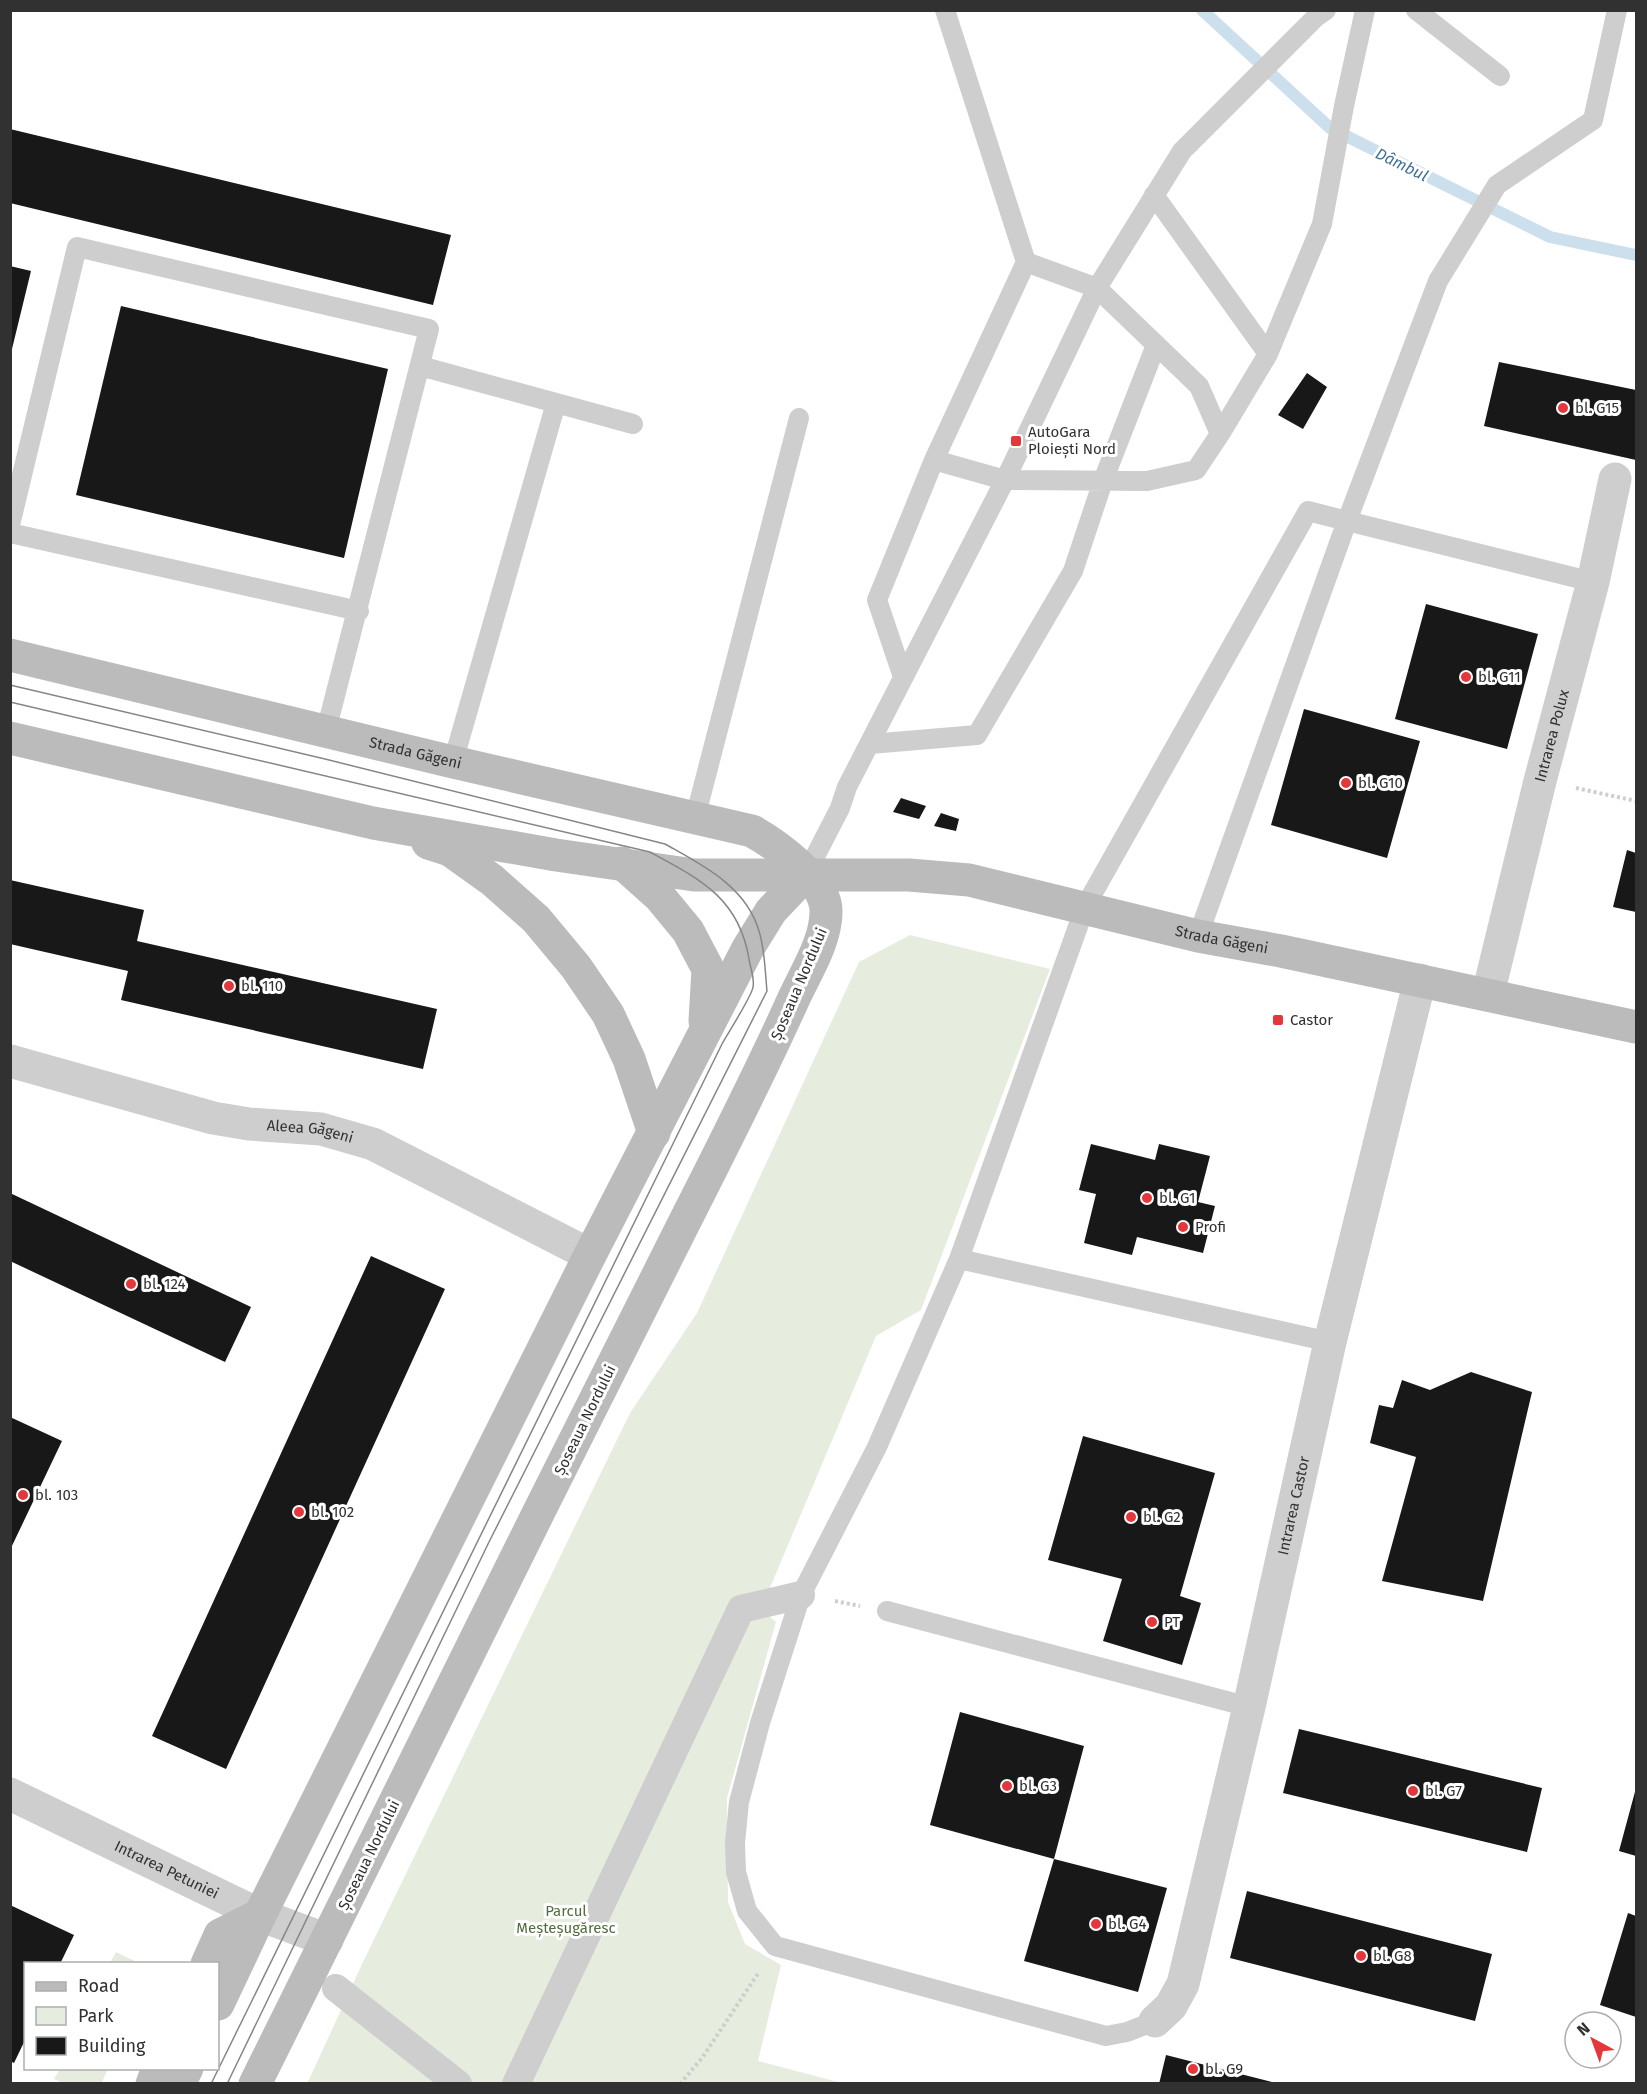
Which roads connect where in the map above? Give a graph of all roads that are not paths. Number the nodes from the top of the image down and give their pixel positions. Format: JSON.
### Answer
{"nodes":[{"id":1,"x":945,"y":10,"type":"edge"},
{"id":2,"x":1365,"y":10,"type":"edge"},
{"id":3,"x":1416,"y":10,"type":"edge"},
{"id":4,"x":1617,"y":10,"type":"edge"},
{"id":5,"x":1321,"y":14,"type":"edge"},
{"id":6,"x":1500,"y":76,"type":"dead end"},
{"id":7,"x":1154,"y":195,"type":"junction"},
{"id":8,"x":1026,"y":262,"type":"junction"},
{"id":9,"x":1097,"y":288,"type":"junction"},
{"id":10,"x":1156,"y":345,"type":"junction"},
{"id":11,"x":1268,"y":354,"type":"junction"},
{"id":12,"x":420,"y":366,"type":"junction"},
{"id":13,"x":556,"y":403,"type":"junction"},
{"id":14,"x":799,"y":418,"type":"dead end"},
{"id":15,"x":633,"y":424,"type":"dead end"},
{"id":16,"x":1220,"y":434,"type":"junction"},
{"id":17,"x":934,"y":460,"type":"junction"},
{"id":18,"x":1615,"y":479,"type":"dead end"},
{"id":19,"x":1005,"y":480,"type":"junction"},
{"id":20,"x":1103,"y":481,"type":"junction"},
{"id":21,"x":1347,"y":521,"type":"junction"},
{"id":22,"x":10,"y":525,"type":"edge"},
{"id":23,"x":10,"y":533,"type":"edge"},
{"id":24,"x":1593,"y":582,"type":"junction"},
{"id":25,"x":358,"y":611,"type":"junction"},
{"id":26,"x":10,"y":655,"type":"edge"},
{"id":27,"x":903,"y":677,"type":"junction"},
{"id":28,"x":326,"y":731,"type":"junction"},
{"id":29,"x":10,"y":738,"type":"edge"},
{"id":30,"x":870,"y":744,"type":"junction"},
{"id":31,"x":453,"y":762,"type":"junction"},
{"id":32,"x":695,"y":818,"type":"junction"},
{"id":33,"x":373,"y":823,"type":"junction"},
{"id":34,"x":622,"y":863,"type":"junction"},
{"id":35,"x":806,"y":874,"type":"junction"},
{"id":36,"x":1085,"y":908,"type":"junction"},
{"id":37,"x":1198,"y":936,"type":"junction"},
{"id":38,"x":1419,"y":980,"type":"junction"},
{"id":39,"x":1488,"y":994,"type":"junction"},
{"id":40,"x":1636,"y":1027,"type":"edge"},
{"id":41,"x":704,"y":1034,"type":"junction"},
{"id":42,"x":10,"y":1061,"type":"edge"},
{"id":43,"x":654,"y":1133,"type":"junction"},
{"id":44,"x":590,"y":1255,"type":"junction"},
{"id":45,"x":959,"y":1259,"type":"junction"},
{"id":46,"x":1330,"y":1342,"type":"junction"},
{"id":47,"x":801,"y":1595,"type":"junction"},
{"id":48,"x":887,"y":1611,"type":"road end"},
{"id":49,"x":1249,"y":1707,"type":"junction"},
{"id":50,"x":10,"y":1794,"type":"edge"},
{"id":51,"x":260,"y":1915,"type":"junction"},
{"id":52,"x":327,"y":1940,"type":"junction"},
{"id":53,"x":208,"y":1962,"type":"edge"},
{"id":54,"x":336,"y":1988,"type":"dead end"},
{"id":55,"x":219,"y":2002,"type":"edge"},
{"id":56,"x":1155,"y":2021,"type":"joint"},
{"id":57,"x":158,"y":2070,"type":"edge"},
{"id":58,"x":186,"y":2070,"type":"edge"},
{"id":59,"x":152,"y":2084,"type":"edge"},
{"id":60,"x":179,"y":2084,"type":"edge"},
{"id":61,"x":255,"y":2084,"type":"edge"},
{"id":62,"x":458,"y":2084,"type":"edge"},
{"id":63,"x":516,"y":2084,"type":"edge"}],
"edges":[{"from":1,"to":8,"type":"lane"},
{"from":2,"to":11,"type":"lane"},
{"from":3,"to":6,"type":"lane"},
{"from":4,"to":21,"type":"lane"},
{"from":5,"to":7,"type":"lane"},
{"from":7,"to":9,"type":"lane"},
{"from":7,"to":11,"type":"lane"},
{"from":8,"to":9,"type":"lane"},
{"from":8,"to":17,"type":"lane"},
{"from":9,"to":10,"type":"lane"},
{"from":9,"to":19,"type":"lane"},
{"from":10,"to":16,"type":"lane"},
{"from":10,"to":20,"type":"lane"},
{"from":11,"to":16,"type":"lane"},
{"from":12,"to":13,"type":"lane"},
{"from":12,"to":22,"type":"lane"},
{"from":12,"to":25,"type":"lane"},
{"from":13,"to":15,"type":"lane"},
{"from":13,"to":31,"type":"lane"},
{"from":14,"to":32,"type":"lane"},
{"from":16,"to":20,"type":"lane"},
{"from":17,"to":19,"type":"lane"},
{"from":17,"to":27,"type":"lane"},
{"from":18,"to":24,"type":"street","name":"Intrarea Polux"},
{"from":19,"to":20,"type":"lane"},
{"from":19,"to":27,"type":"lane"},
{"from":20,"to":30,"type":"lane"},
{"from":21,"to":24,"type":"lane"},
{"from":21,"to":36,"type":"lane"},
{"from":21,"to":37,"type":"lane"},
{"from":23,"to":25,"type":"lane"},
{"from":24,"to":39,"type":"street","name":"Intrarea Polux"},
{"from":25,"to":28,"type":"lane"},
{"from":26,"to":28,"type":"main road","name":"Strada Găgeni"},
{"from":27,"to":30,"type":"lane"},
{"from":28,"to":31,"type":"main road","name":"Strada Găgeni"},
{"from":29,"to":33,"type":"main road","name":"Strada Găgeni"},
{"from":30,"to":35,"type":"lane"},
{"from":31,"to":32,"type":"main road","name":"Strada Găgeni"},
{"from":32,"to":35,"type":"main road","name":"Strada Găgeni"},
{"from":33,"to":34,"type":"main road","name":"Strada Găgeni"},
{"from":33,"to":43,"type":"main road"},
{"from":34,"to":35,"type":"main road","name":"Strada Găgeni"},
{"from":34,"to":41,"type":"main road"},
{"from":35,"to":36,"type":"main road","name":"Strada Găgeni"},
{"from":35,"to":41,"type":"main road"},
{"from":35,"to":52,"type":"main road","name":"Șoseaua Nordului"},
{"from":36,"to":37,"type":"main road","name":"Strada Găgeni"},
{"from":36,"to":45,"type":"lane"},
{"from":37,"to":38,"type":"main road","name":"Strada Găgeni"},
{"from":38,"to":39,"type":"main road","name":"Strada Găgeni"},
{"from":38,"to":46,"type":"street","name":"Intrarea Castor"},
{"from":39,"to":40,"type":"main road","name":"Strada Găgeni"},
{"from":41,"to":43,"type":"main road"},
{"from":42,"to":44,"type":"street","name":"Aleea Găgeni"},
{"from":43,"to":44,"type":"main road"},
{"from":44,"to":51,"type":"main road"},
{"from":45,"to":46,"type":"lane"},
{"from":45,"to":47,"type":"lane"},
{"from":46,"to":49,"type":"street","name":"Intrarea Castor"},
{"from":47,"to":56,"type":"lane"},
{"from":47,"to":63,"type":"street"},
{"from":48,"to":49,"type":"lane"},
{"from":49,"to":56,"type":"street","name":"Intrarea Castor"},
{"from":50,"to":51,"type":"street","name":"Intrarea Petuniei"},
{"from":51,"to":52,"type":"street","name":"Intrarea Petuniei"},
{"from":51,"to":53,"type":"main road"},
{"from":51,"to":55,"type":"main road"},
{"from":52,"to":61,"type":"main road","name":"Șoseaua Nordului"},
{"from":54,"to":62,"type":"street"},
{"from":57,"to":59,"type":"main road"},
{"from":58,"to":60,"type":"main road"}]}
